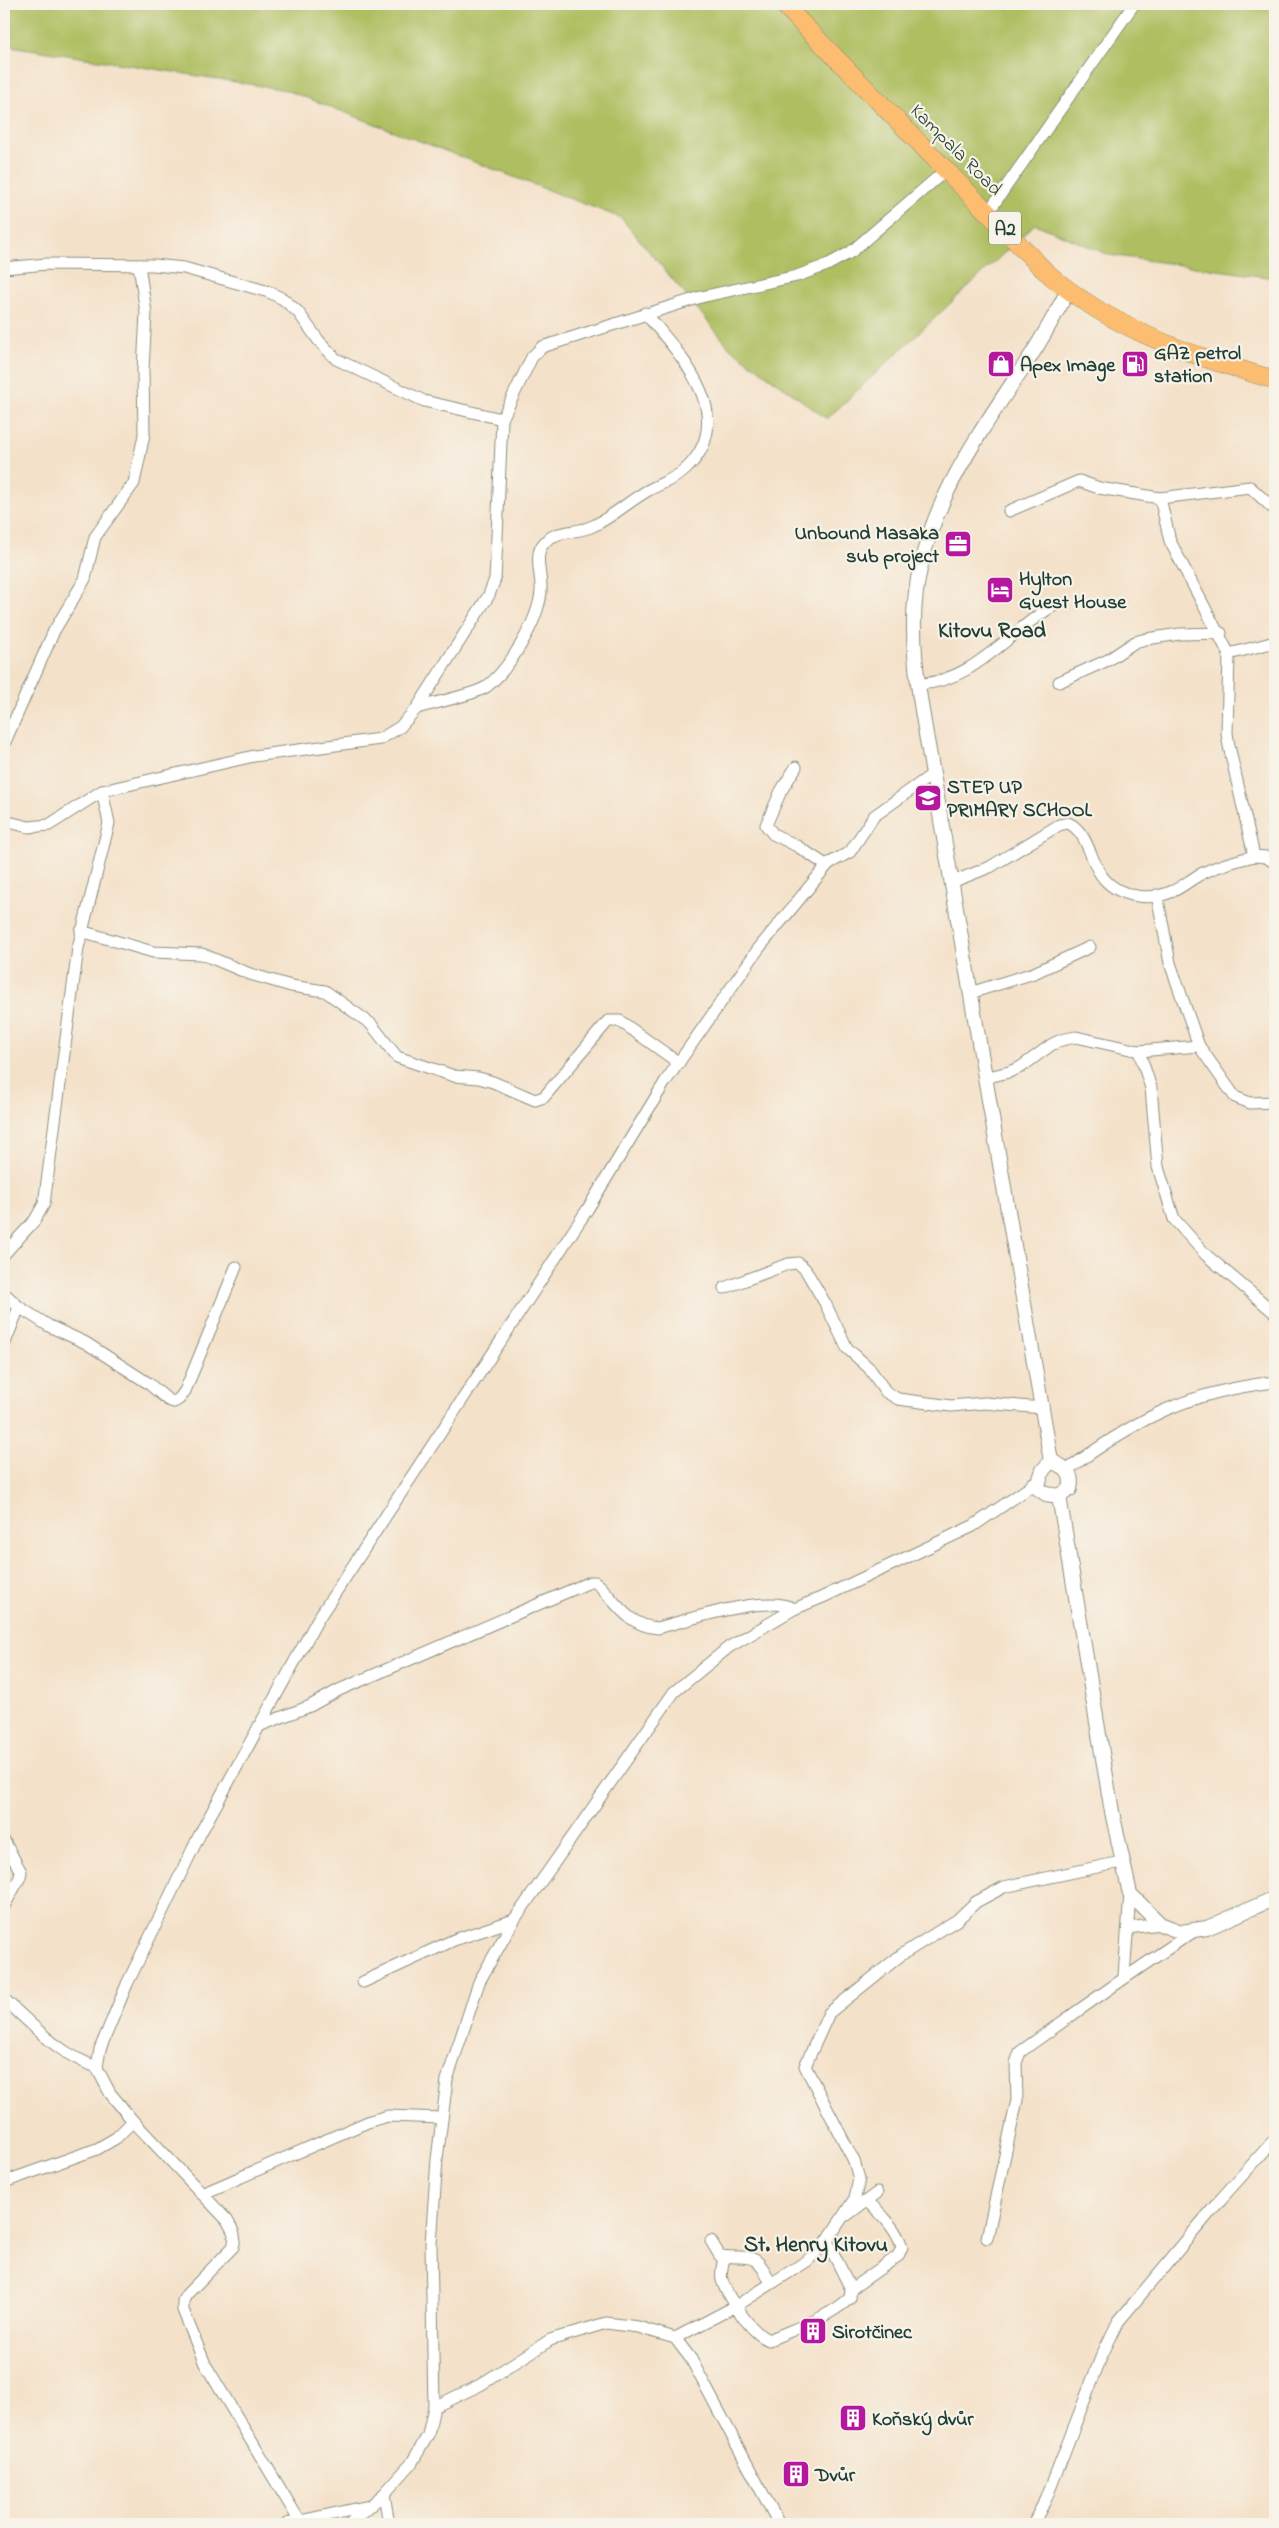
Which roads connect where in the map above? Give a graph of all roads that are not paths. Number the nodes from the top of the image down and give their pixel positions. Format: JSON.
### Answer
{"nodes":[{"id":1,"x":783,"y":4,"type":"edge"},
{"id":2,"x":1134,"y":4,"type":"edge"},
{"id":3,"x":946,"y":170,"type":"junction"},
{"id":4,"x":989,"y":211,"type":"junction"},
{"id":5,"x":139,"y":265,"type":"junction"},
{"id":6,"x":4,"y":268,"type":"edge"},
{"id":7,"x":1068,"y":291,"type":"junction"},
{"id":8,"x":645,"y":313,"type":"junction"},
{"id":9,"x":1275,"y":380,"type":"edge"},
{"id":10,"x":502,"y":419,"type":"junction"},
{"id":11,"x":1160,"y":498,"type":"junction"},
{"id":12,"x":1275,"y":510,"type":"edge"},
{"id":13,"x":1009,"y":511,"type":"dead end"},
{"id":14,"x":1053,"y":606,"type":"dead end"},
{"id":15,"x":1220,"y":634,"type":"junction"},
{"id":16,"x":1275,"y":642,"type":"edge"},
{"id":17,"x":1230,"y":654,"type":"junction"},
{"id":18,"x":1059,"y":682,"type":"dead end"},
{"id":19,"x":918,"y":684,"type":"junction"},
{"id":20,"x":417,"y":708,"type":"junction"},
{"id":21,"x":4,"y":744,"type":"edge"},
{"id":22,"x":796,"y":767,"type":"dead end"},
{"id":23,"x":933,"y":774,"type":"junction"},
{"id":24,"x":102,"y":791,"type":"junction"},
{"id":25,"x":4,"y":821,"type":"edge"},
{"id":26,"x":1254,"y":856,"type":"junction"},
{"id":27,"x":829,"y":863,"type":"junction"},
{"id":28,"x":1275,"y":863,"type":"edge"},
{"id":29,"x":952,"y":882,"type":"junction"},
{"id":30,"x":1157,"y":896,"type":"junction"},
{"id":31,"x":81,"y":931,"type":"junction"},
{"id":32,"x":1090,"y":947,"type":"dead end"},
{"id":33,"x":970,"y":993,"type":"junction"},
{"id":34,"x":1198,"y":1046,"type":"junction"},
{"id":35,"x":1138,"y":1051,"type":"junction"},
{"id":36,"x":678,"y":1063,"type":"junction"},
{"id":37,"x":984,"y":1078,"type":"junction"},
{"id":38,"x":1275,"y":1102,"type":"edge"},
{"id":39,"x":4,"y":1254,"type":"edge"},
{"id":40,"x":236,"y":1267,"type":"dead end"},
{"id":41,"x":724,"y":1288,"type":"dead end"},
{"id":42,"x":4,"y":1293,"type":"edge"},
{"id":43,"x":19,"y":1307,"type":"junction"},
{"id":44,"x":1275,"y":1313,"type":"edge"},
{"id":45,"x":4,"y":1345,"type":"edge"},
{"id":46,"x":1275,"y":1382,"type":"edge"},
{"id":47,"x":1043,"y":1408,"type":"junction"},
{"id":48,"x":1052,"y":1461,"type":"junction"},
{"id":49,"x":1067,"y":1470,"type":"junction"},
{"id":50,"x":1033,"y":1484,"type":"junction"},
{"id":51,"x":1059,"y":1496,"type":"junction"},
{"id":52,"x":794,"y":1608,"type":"junction"},
{"id":53,"x":259,"y":1726,"type":"junction"},
{"id":54,"x":4,"y":1841,"type":"edge"},
{"id":55,"x":1121,"y":1862,"type":"junction"},
{"id":56,"x":1130,"y":1894,"type":"junction"},
{"id":57,"x":1275,"y":1898,"type":"edge"},
{"id":58,"x":4,"y":1906,"type":"edge"},
{"id":59,"x":514,"y":1920,"type":"junction"},
{"id":60,"x":1160,"y":1924,"type":"junction"},
{"id":61,"x":1128,"y":1928,"type":"junction"},
{"id":62,"x":1193,"y":1932,"type":"junction"},
{"id":63,"x":1124,"y":1976,"type":"junction"},
{"id":64,"x":362,"y":1982,"type":"dead end"},
{"id":65,"x":4,"y":1999,"type":"edge"},
{"id":66,"x":97,"y":2066,"type":"junction"},
{"id":67,"x":442,"y":2118,"type":"junction"},
{"id":68,"x":133,"y":2121,"type":"junction"},
{"id":69,"x":1275,"y":2139,"type":"edge"},
{"id":70,"x":4,"y":2182,"type":"edge"},
{"id":71,"x":877,"y":2193,"type":"dead end"},
{"id":72,"x":202,"y":2194,"type":"junction"},
{"id":73,"x":866,"y":2201,"type":"junction"},
{"id":74,"x":844,"y":2218,"type":"junction"},
{"id":75,"x":987,"y":2238,"type":"dead end"},
{"id":76,"x":827,"y":2240,"type":"junction"},
{"id":77,"x":712,"y":2241,"type":"dead end"},
{"id":78,"x":724,"y":2257,"type":"junction"},
{"id":79,"x":770,"y":2283,"type":"junction"},
{"id":80,"x":851,"y":2289,"type":"junction"},
{"id":81,"x":736,"y":2306,"type":"junction"},
{"id":82,"x":675,"y":2338,"type":"junction"},
{"id":83,"x":434,"y":2407,"type":"junction"},
{"id":84,"x":384,"y":2494,"type":"junction"},
{"id":85,"x":372,"y":2505,"type":"junction"},
{"id":86,"x":299,"y":2520,"type":"junction"},
{"id":87,"x":286,"y":2524,"type":"edge"},
{"id":88,"x":349,"y":2524,"type":"edge"},
{"id":89,"x":389,"y":2524,"type":"edge"},
{"id":90,"x":779,"y":2524,"type":"edge"},
{"id":91,"x":1033,"y":2524,"type":"edge"}],
"edges":[{"from":1,"to":3,"type":"main road","name":"Kampala Road","number":"A2"},
{"from":2,"to":4,"type":"street"},
{"from":3,"to":4,"type":"main road","name":"Kampala Road","number":"A2"},
{"from":3,"to":8,"type":"street"},
{"from":4,"to":7,"type":"main road","name":"Kampala Road","number":"A2"},
{"from":5,"to":6,"type":"street"},
{"from":5,"to":10,"type":"street"},
{"from":5,"to":21,"type":"street"},
{"from":7,"to":9,"type":"main road","name":"Kampala Road","number":"A2"},
{"from":7,"to":19,"type":"street"},
{"from":8,"to":10,"type":"street"},
{"from":8,"to":20,"type":"street"},
{"from":10,"to":20,"type":"street"},
{"from":11,"to":12,"type":"street"},
{"from":11,"to":13,"type":"street"},
{"from":11,"to":15,"type":"street"},
{"from":14,"to":19,"type":"street"},
{"from":15,"to":17,"type":"street"},
{"from":15,"to":18,"type":"street"},
{"from":16,"to":17,"type":"street"},
{"from":17,"to":26,"type":"street"},
{"from":19,"to":23,"type":"street"},
{"from":20,"to":24,"type":"street"},
{"from":22,"to":27,"type":"street"},
{"from":23,"to":27,"type":"street"},
{"from":23,"to":29,"type":"street"},
{"from":24,"to":25,"type":"street"},
{"from":24,"to":31,"type":"street"},
{"from":26,"to":28,"type":"street"},
{"from":26,"to":30,"type":"street"},
{"from":27,"to":36,"type":"street"},
{"from":29,"to":30,"type":"street"},
{"from":29,"to":33,"type":"street"},
{"from":30,"to":34,"type":"street"},
{"from":31,"to":36,"type":"street"},
{"from":31,"to":39,"type":"street"},
{"from":32,"to":33,"type":"street"},
{"from":33,"to":37,"type":"street"},
{"from":34,"to":35,"type":"street"},
{"from":34,"to":38,"type":"street"},
{"from":35,"to":37,"type":"street"},
{"from":35,"to":44,"type":"street"},
{"from":36,"to":53,"type":"street"},
{"from":37,"to":47,"type":"street"},
{"from":40,"to":43,"type":"street"},
{"from":41,"to":47,"type":"street"},
{"from":42,"to":43,"type":"street"},
{"from":43,"to":45,"type":"street"},
{"from":46,"to":49,"type":"street"},
{"from":47,"to":48,"type":"street"},
{"from":48,"to":49,"type":"street"},
{"from":48,"to":50,"type":"street"},
{"from":49,"to":51,"type":"street"},
{"from":50,"to":51,"type":"street"},
{"from":50,"to":52,"type":"street"},
{"from":51,"to":55,"type":"street"},
{"from":52,"to":53,"type":"street"},
{"from":52,"to":59,"type":"street"},
{"from":53,"to":66,"type":"street"},
{"from":54,"to":58,"type":"street"},
{"from":55,"to":56,"type":"street"},
{"from":55,"to":74,"type":"street"},
{"from":56,"to":60,"type":"street"},
{"from":56,"to":61,"type":"street"},
{"from":57,"to":62,"type":"street"},
{"from":59,"to":64,"type":"street"},
{"from":59,"to":67,"type":"street"},
{"from":60,"to":61,"type":"street"},
{"from":60,"to":62,"type":"street"},
{"from":61,"to":63,"type":"street"},
{"from":62,"to":63,"type":"street"},
{"from":63,"to":75,"type":"street"},
{"from":65,"to":66,"type":"street"},
{"from":66,"to":68,"type":"street"},
{"from":67,"to":72,"type":"street"},
{"from":67,"to":83,"type":"street"},
{"from":68,"to":70,"type":"street"},
{"from":68,"to":72,"type":"street"},
{"from":69,"to":91,"type":"street"},
{"from":71,"to":73,"type":"street"},
{"from":72,"to":86,"type":"street"},
{"from":73,"to":74,"type":"street"},
{"from":73,"to":80,"type":"street"},
{"from":74,"to":76,"type":"street"},
{"from":76,"to":79,"type":"street"},
{"from":76,"to":80,"type":"street"},
{"from":77,"to":78,"type":"street"},
{"from":78,"to":79,"type":"street"},
{"from":78,"to":81,"type":"street"},
{"from":79,"to":81,"type":"street"},
{"from":80,"to":81,"type":"street"},
{"from":81,"to":82,"type":"street"},
{"from":82,"to":83,"type":"street"},
{"from":82,"to":90,"type":"street"},
{"from":83,"to":84,"type":"street"},
{"from":84,"to":85,"type":"street"},
{"from":84,"to":89,"type":"street"},
{"from":85,"to":86,"type":"street"},
{"from":85,"to":88,"type":"street"},
{"from":86,"to":87,"type":"street"}]}
